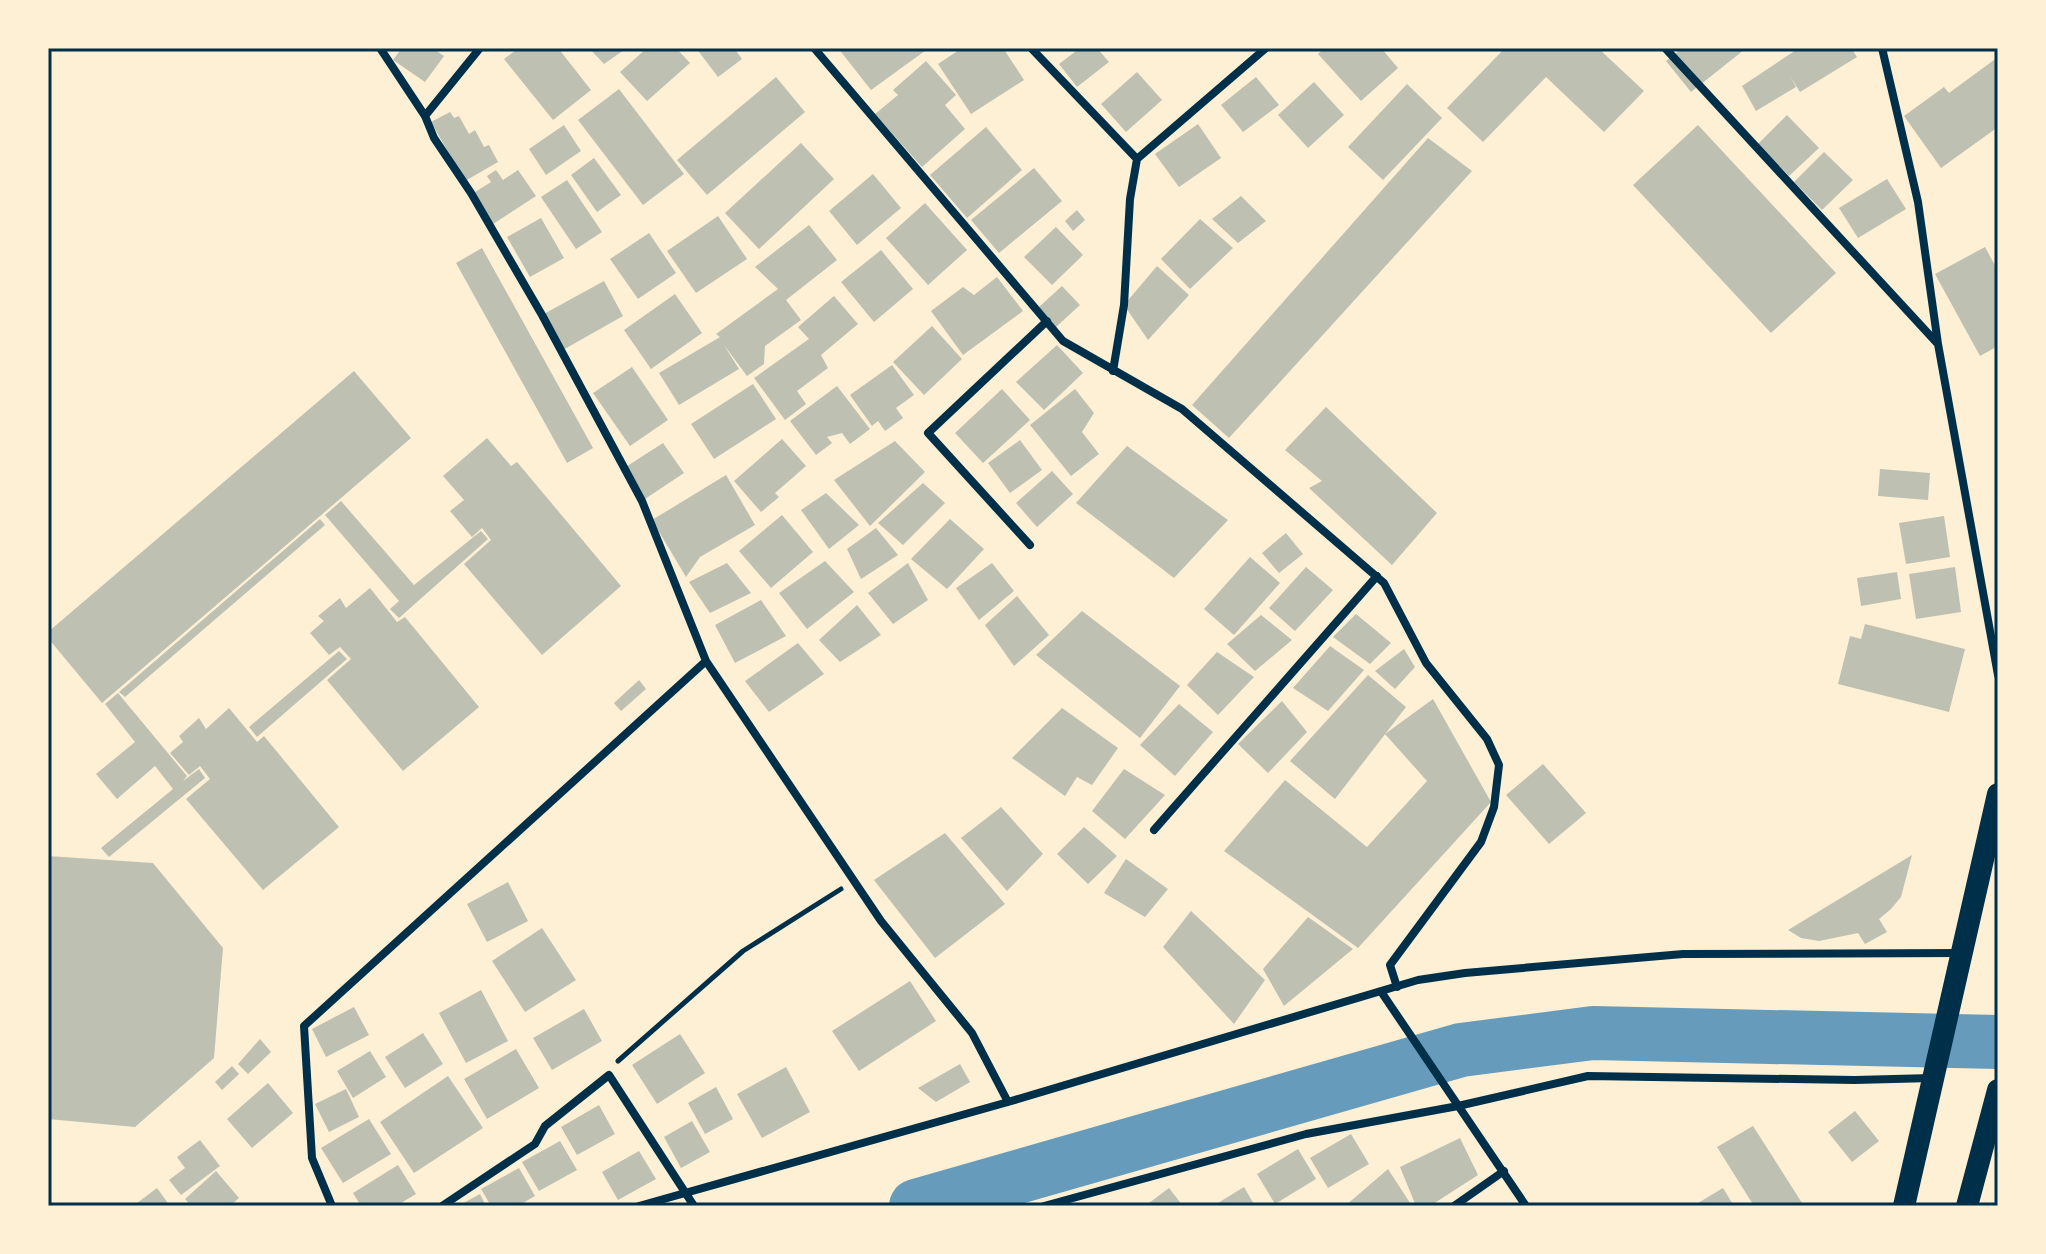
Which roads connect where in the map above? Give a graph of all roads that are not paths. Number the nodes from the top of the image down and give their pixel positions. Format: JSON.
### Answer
{"nodes":[{"id":1,"x":380,"y":48,"type":"edge"},
{"id":2,"x":480,"y":48,"type":"edge"},
{"id":3,"x":814,"y":48,"type":"edge"},
{"id":4,"x":1031,"y":48,"type":"edge"},
{"id":5,"x":1266,"y":48,"type":"edge"},
{"id":6,"x":1665,"y":48,"type":"edge"},
{"id":7,"x":1882,"y":48,"type":"edge"},
{"id":8,"x":425,"y":116,"type":"junction"},
{"id":9,"x":1137,"y":159,"type":"junction"},
{"id":10,"x":1047,"y":321,"type":"junction"},
{"id":11,"x":1938,"y":344,"type":"junction"},
{"id":12,"x":1113,"y":371,"type":"junction"},
{"id":13,"x":1030,"y":545,"type":"dead end"},
{"id":14,"x":1377,"y":576,"type":"junction"},
{"id":15,"x":706,"y":661,"type":"junction"},
{"id":16,"x":1998,"y":675,"type":"edge"},
{"id":17,"x":1998,"y":794,"type":"edge"},
{"id":18,"x":1154,"y":830,"type":"dead end"},
{"id":19,"x":1962,"y":953,"type":"junction"},
{"id":20,"x":1397,"y":987,"type":"junction"},
{"id":21,"x":1382,"y":993,"type":"junction"},
{"id":22,"x":1933,"y":1078,"type":"junction"},
{"id":23,"x":1998,"y":1090,"type":"edge"},
{"id":24,"x":1008,"y":1102,"type":"junction"},
{"id":25,"x":1458,"y":1106,"type":"junction"},
{"id":26,"x":1504,"y":1171,"type":"junction"},
{"id":27,"x":686,"y":1192,"type":"junction"},
{"id":28,"x":1063,"y":1203,"type":"edge"},
{"id":29,"x":332,"y":1206,"type":"edge"},
{"id":30,"x":442,"y":1206,"type":"edge"},
{"id":31,"x":639,"y":1206,"type":"edge"},
{"id":32,"x":694,"y":1206,"type":"edge"},
{"id":33,"x":1044,"y":1206,"type":"edge"},
{"id":34,"x":1454,"y":1206,"type":"edge"},
{"id":35,"x":1526,"y":1206,"type":"edge"},
{"id":36,"x":1904,"y":1206,"type":"edge"},
{"id":37,"x":1967,"y":1206,"type":"edge"}],
"edges":[{"from":1,"to":8,"type":"street"},
{"from":2,"to":8,"type":"street"},
{"from":3,"to":10,"type":"street"},
{"from":4,"to":9,"type":"street"},
{"from":5,"to":9,"type":"street"},
{"from":6,"to":11,"type":"street"},
{"from":7,"to":11,"type":"street"},
{"from":8,"to":15,"type":"street"},
{"from":9,"to":12,"type":"street"},
{"from":10,"to":12,"type":"street"},
{"from":10,"to":13,"type":"street"},
{"from":11,"to":16,"type":"street"},
{"from":12,"to":14,"type":"street"},
{"from":14,"to":18,"type":"street"},
{"from":14,"to":20,"type":"street"},
{"from":15,"to":24,"type":"street"},
{"from":15,"to":29,"type":"street"},
{"from":17,"to":19,"type":"highway"},
{"from":19,"to":20,"type":"street"},
{"from":19,"to":22,"type":"highway"},
{"from":20,"to":21,"type":"street"},
{"from":21,"to":24,"type":"street"},
{"from":21,"to":25,"type":"street"},
{"from":22,"to":25,"type":"street"},
{"from":22,"to":36,"type":"highway"},
{"from":23,"to":37,"type":"highway"},
{"from":24,"to":27,"type":"street"},
{"from":25,"to":26,"type":"street"},
{"from":25,"to":28,"type":"street"},
{"from":26,"to":34,"type":"street"},
{"from":26,"to":35,"type":"street"},
{"from":27,"to":30,"type":"street"},
{"from":27,"to":31,"type":"street"},
{"from":27,"to":32,"type":"street"},
{"from":28,"to":33,"type":"street"}]}
